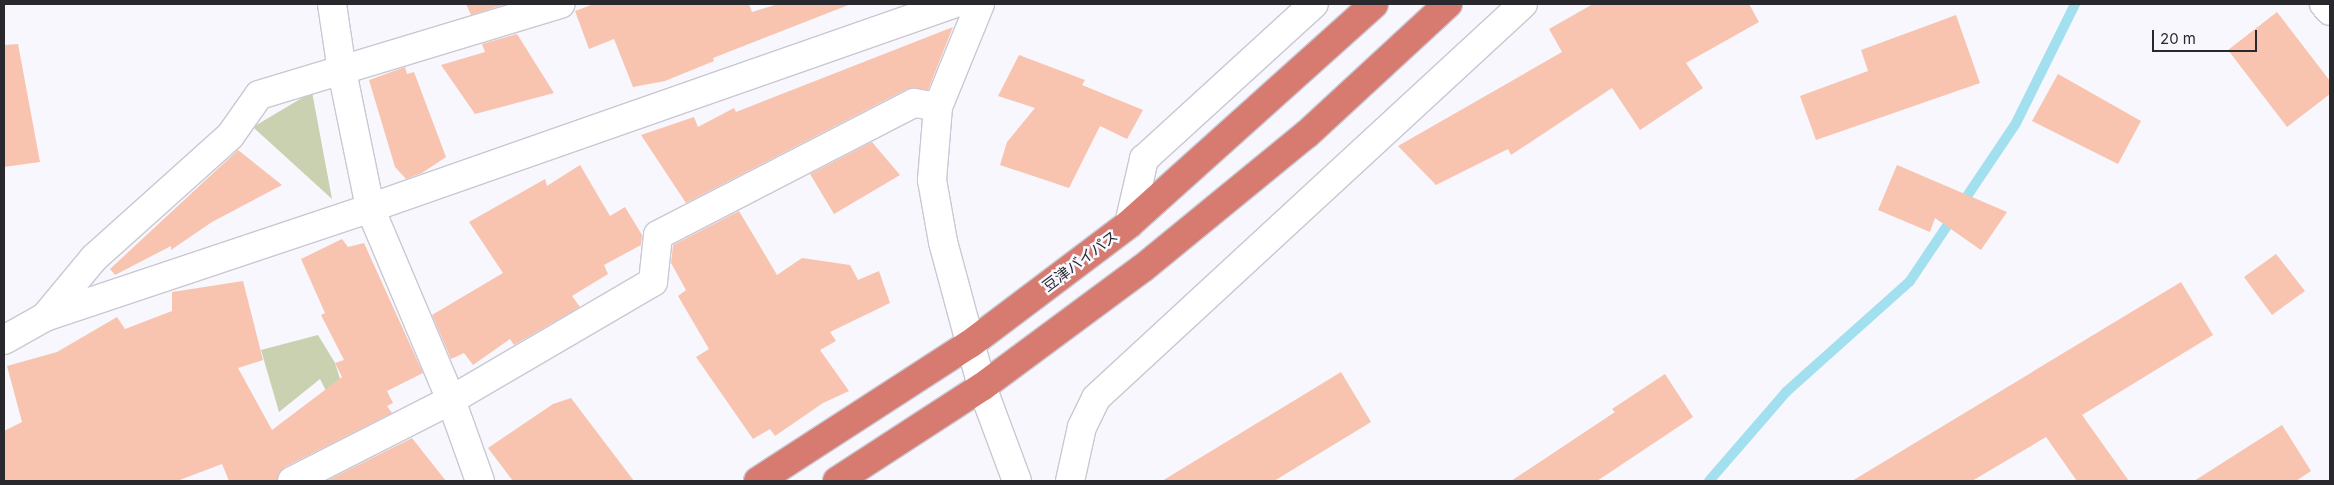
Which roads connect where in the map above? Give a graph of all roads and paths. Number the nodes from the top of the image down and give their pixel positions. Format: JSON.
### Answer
{"nodes":[{"id":1,"x":332,"y":4,"type":"edge"},
{"id":2,"x":561,"y":4,"type":"edge"},
{"id":3,"x":953,"y":4,"type":"edge"},
{"id":4,"x":980,"y":4,"type":"edge"},
{"id":5,"x":1314,"y":4,"type":"edge"},
{"id":6,"x":1374,"y":4,"type":"edge"},
{"id":7,"x":1448,"y":4,"type":"edge"},
{"id":8,"x":1523,"y":4,"type":"edge"},
{"id":9,"x":2324,"y":4,"type":"edge"},
{"id":10,"x":2330,"y":11,"type":"edge"},
{"id":11,"x":342,"y":71,"type":"junction"},
{"id":12,"x":938,"y":107,"type":"junction"},
{"id":13,"x":370,"y":208,"type":"junction"},
{"id":14,"x":1129,"y":224,"type":"junction"},
{"id":15,"x":45,"y":317,"type":"junction"},
{"id":16,"x":4,"y":340,"type":"edge"},
{"id":17,"x":970,"y":344,"type":"junction"},
{"id":18,"x":982,"y":387,"type":"junction"},
{"id":19,"x":452,"y":400,"type":"junction"},
{"id":20,"x":292,"y":481,"type":"edge"},
{"id":21,"x":480,"y":481,"type":"edge"},
{"id":22,"x":758,"y":481,"type":"edge"},
{"id":23,"x":837,"y":481,"type":"edge"},
{"id":24,"x":1017,"y":481,"type":"edge"},
{"id":25,"x":1070,"y":481,"type":"edge"}],
"edges":[{"from":1,"to":11,"type":"street"},
{"from":2,"to":11,"type":"street"},
{"from":3,"to":13,"type":"street"},
{"from":4,"to":12,"type":"street"},
{"from":5,"to":14,"type":"street"},
{"from":6,"to":14,"type":"highway","name":"豆津バイパス"},
{"from":7,"to":18,"type":"highway"},
{"from":8,"to":25,"type":"street"},
{"from":9,"to":10,"type":"street"},
{"from":11,"to":13,"type":"street"},
{"from":11,"to":15,"type":"street"},
{"from":12,"to":17,"type":"street"},
{"from":12,"to":19,"type":"street"},
{"from":13,"to":15,"type":"street"},
{"from":13,"to":19,"type":"street"},
{"from":14,"to":17,"type":"highway","name":"豆津バイパス"},
{"from":15,"to":16,"type":"street"},
{"from":17,"to":18,"type":"street"},
{"from":17,"to":22,"type":"highway","name":"豆津バイパス"},
{"from":18,"to":23,"type":"highway"},
{"from":18,"to":24,"type":"street"},
{"from":19,"to":20,"type":"street"},
{"from":19,"to":21,"type":"street"}]}
